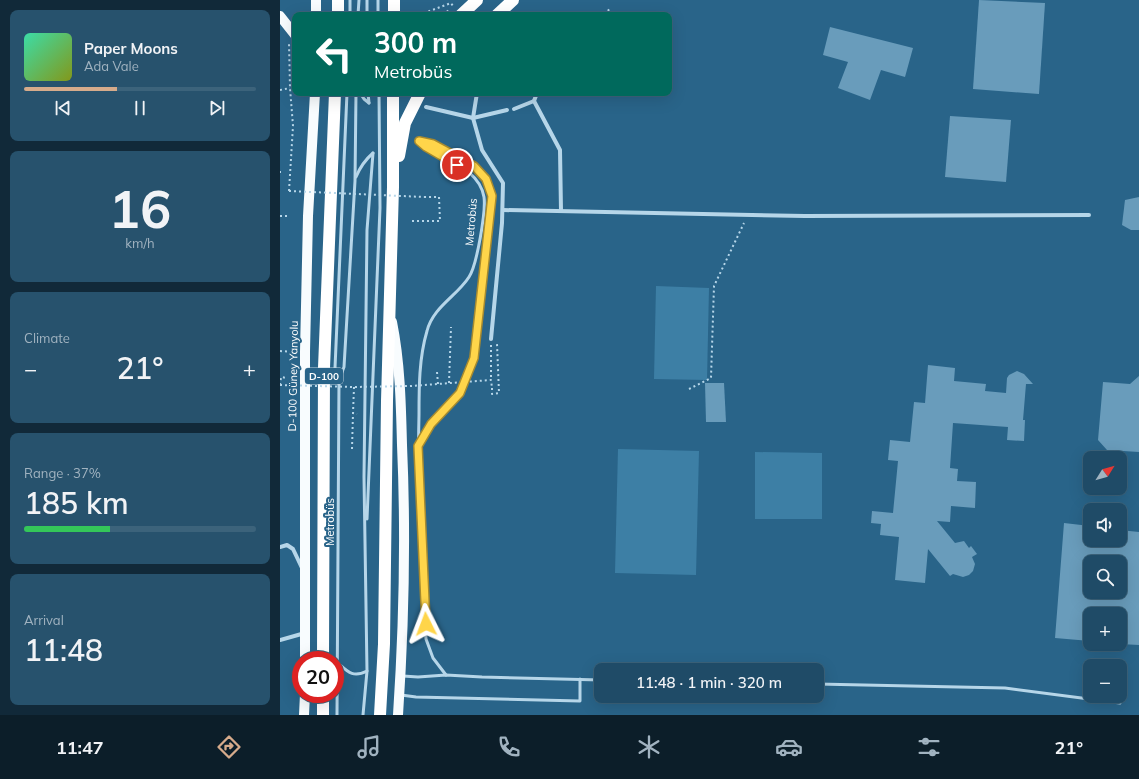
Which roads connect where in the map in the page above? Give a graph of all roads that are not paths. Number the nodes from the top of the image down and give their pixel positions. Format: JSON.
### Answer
{"nodes":[{"id":1,"x":316,"y":0,"type":"edge"},
{"id":2,"x":338,"y":0,"type":"edge"},
{"id":3,"x":350,"y":0,"type":"edge"},
{"id":4,"x":359,"y":0,"type":"edge"},
{"id":5,"x":367,"y":0,"type":"edge"},
{"id":6,"x":378,"y":0,"type":"edge"},
{"id":7,"x":394,"y":0,"type":"edge"},
{"id":8,"x":477,"y":0,"type":"edge"},
{"id":9,"x":513,"y":0,"type":"edge"},
{"id":10,"x":316,"y":12,"type":"edge"},
{"id":11,"x":338,"y":12,"type":"edge"},
{"id":12,"x":350,"y":12,"type":"edge"},
{"id":13,"x":358,"y":12,"type":"edge"},
{"id":14,"x":367,"y":12,"type":"edge"},
{"id":15,"x":378,"y":12,"type":"edge"},
{"id":16,"x":394,"y":12,"type":"edge"},
{"id":17,"x":464,"y":12,"type":"edge"},
{"id":18,"x":499,"y":12,"type":"edge"},
{"id":19,"x":280,"y":16,"type":"edge"},
{"id":20,"x":292,"y":31,"type":"edge"},
{"id":21,"x":315,"y":96,"type":"edge"},
{"id":22,"x":335,"y":96,"type":"edge"},
{"id":23,"x":347,"y":96,"type":"edge"},
{"id":24,"x":356,"y":96,"type":"edge"},
{"id":25,"x":362,"y":96,"type":"edge"},
{"id":26,"x":368,"y":96,"type":"edge"},
{"id":27,"x":379,"y":96,"type":"edge"},
{"id":28,"x":394,"y":96,"type":"edge"},
{"id":29,"x":419,"y":96,"type":"edge"},
{"id":30,"x":477,"y":96,"type":"edge"},
{"id":31,"x":536,"y":96,"type":"edge"},
{"id":32,"x":534,"y":101,"type":"junction"},
{"id":33,"x":426,"y":107,"type":"dead end"},
{"id":34,"x":514,"y":109,"type":"dead end"},
{"id":35,"x":507,"y":110,"type":"dead end"},
{"id":36,"x":473,"y":118,"type":"junction"},
{"id":37,"x":355,"y":181,"type":"junction"},
{"id":38,"x":393,"y":187,"type":"junction"},
{"id":39,"x":503,"y":210,"type":"junction"},
{"id":40,"x":561,"y":211,"type":"junction"},
{"id":41,"x":1089,"y":215,"type":"dead end"},
{"id":42,"x":390,"y":308,"type":"junction"},
{"id":43,"x":491,"y":339,"type":"road end"},
{"id":44,"x":339,"y":381,"type":"junction"},
{"id":45,"x":418,"y":446,"type":"junction"},
{"id":46,"x":366,"y":544,"type":"junction"},
{"id":47,"x":280,"y":547,"type":"edge"},
{"id":48,"x":304,"y":574,"type":"junction"},
{"id":49,"x":305,"y":633,"type":"junction"},
{"id":50,"x":280,"y":640,"type":"edge"},
{"id":51,"x":305,"y":651,"type":"edge"},
{"id":52,"x":323,"y":651,"type":"edge"},
{"id":53,"x":338,"y":651,"type":"edge"},
{"id":54,"x":344,"y":668,"type":"edge"},
{"id":55,"x":367,"y":671,"type":"junction"},
{"id":56,"x":446,"y":675,"type":"junction"},
{"id":57,"x":400,"y":676,"type":"junction"},
{"id":58,"x":580,"y":679,"type":"junction"},
{"id":59,"x":594,"y":680,"type":"edge"},
{"id":60,"x":824,"y":684,"type":"edge"},
{"id":61,"x":399,"y":695,"type":"junction"},
{"id":62,"x":1083,"y":698,"type":"edge"},
{"id":63,"x":305,"y":703,"type":"edge"},
{"id":64,"x":323,"y":703,"type":"edge"},
{"id":65,"x":337,"y":703,"type":"edge"},
{"id":66,"x":304,"y":715,"type":"edge"},
{"id":67,"x":323,"y":715,"type":"edge"},
{"id":68,"x":337,"y":715,"type":"edge"},
{"id":69,"x":363,"y":715,"type":"edge"},
{"id":70,"x":380,"y":715,"type":"edge"},
{"id":71,"x":398,"y":715,"type":"edge"}],
"edges":[{"from":1,"to":10,"type":"main road"},
{"from":2,"to":11,"type":"highway"},
{"from":3,"to":12,"type":"lane"},
{"from":4,"to":13,"type":"lane"},
{"from":5,"to":14,"type":"lane"},
{"from":6,"to":15,"type":"lane"},
{"from":7,"to":16,"type":"highway"},
{"from":8,"to":17,"type":"highway"},
{"from":9,"to":18,"type":"highway"},
{"from":19,"to":20,"type":"main road"},
{"from":21,"to":48,"type":"main road","name":"D-100 Güney Yanyolu"},
{"from":22,"to":52,"type":"highway","number":"D-100"},
{"from":23,"to":44,"type":"lane","name":"Metrobüs"},
{"from":24,"to":37,"type":"lane","name":"Metrobüs"},
{"from":25,"to":26,"type":"lane"},
{"from":27,"to":46,"type":"lane","name":"Metrobüs"},
{"from":28,"to":38,"type":"highway"},
{"from":29,"to":38,"type":"highway"},
{"from":30,"to":36,"type":"street"},
{"from":31,"to":32,"type":"street"},
{"from":32,"to":34,"type":"street"},
{"from":32,"to":40,"type":"street"},
{"from":33,"to":36,"type":"street"},
{"from":35,"to":36,"type":"street"},
{"from":36,"to":39,"type":"street"},
{"from":37,"to":44,"type":"lane","name":"Metrobüs"},
{"from":37,"to":46,"type":"lane","name":"Metrobüs"},
{"from":38,"to":42,"type":"highway"},
{"from":39,"to":40,"type":"street"},
{"from":39,"to":43,"type":"street"},
{"from":40,"to":41,"type":"street"},
{"from":42,"to":57,"type":"main road"},
{"from":42,"to":70,"type":"highway"},
{"from":44,"to":53,"type":"lane","name":"Metrobüs"},
{"from":45,"to":45,"type":"lane","name":"Metrobüs"},
{"from":45,"to":56,"type":"lane","name":"Metrobüs"},
{"from":46,"to":55,"type":"lane","name":"Metrobüs"},
{"from":47,"to":48,"type":"street"},
{"from":48,"to":49,"type":"main road","name":"D-100 Güney Yanyolu"},
{"from":49,"to":50,"type":"street"},
{"from":49,"to":51,"type":"main road","name":"D-100 Güney Yanyolu"},
{"from":54,"to":55,"type":"lane"},
{"from":55,"to":69,"type":"lane","name":"Metrobüs"},
{"from":56,"to":57,"type":"lane"},
{"from":56,"to":58,"type":"lane"},
{"from":57,"to":61,"type":"main road"},
{"from":58,"to":59,"type":"lane"},
{"from":58,"to":61,"type":"lane"},
{"from":60,"to":62,"type":"lane"},
{"from":61,"to":71,"type":"main road"},
{"from":63,"to":66,"type":"main road"},
{"from":64,"to":67,"type":"highway"},
{"from":65,"to":68,"type":"lane","name":"Metrobüs"}]}
